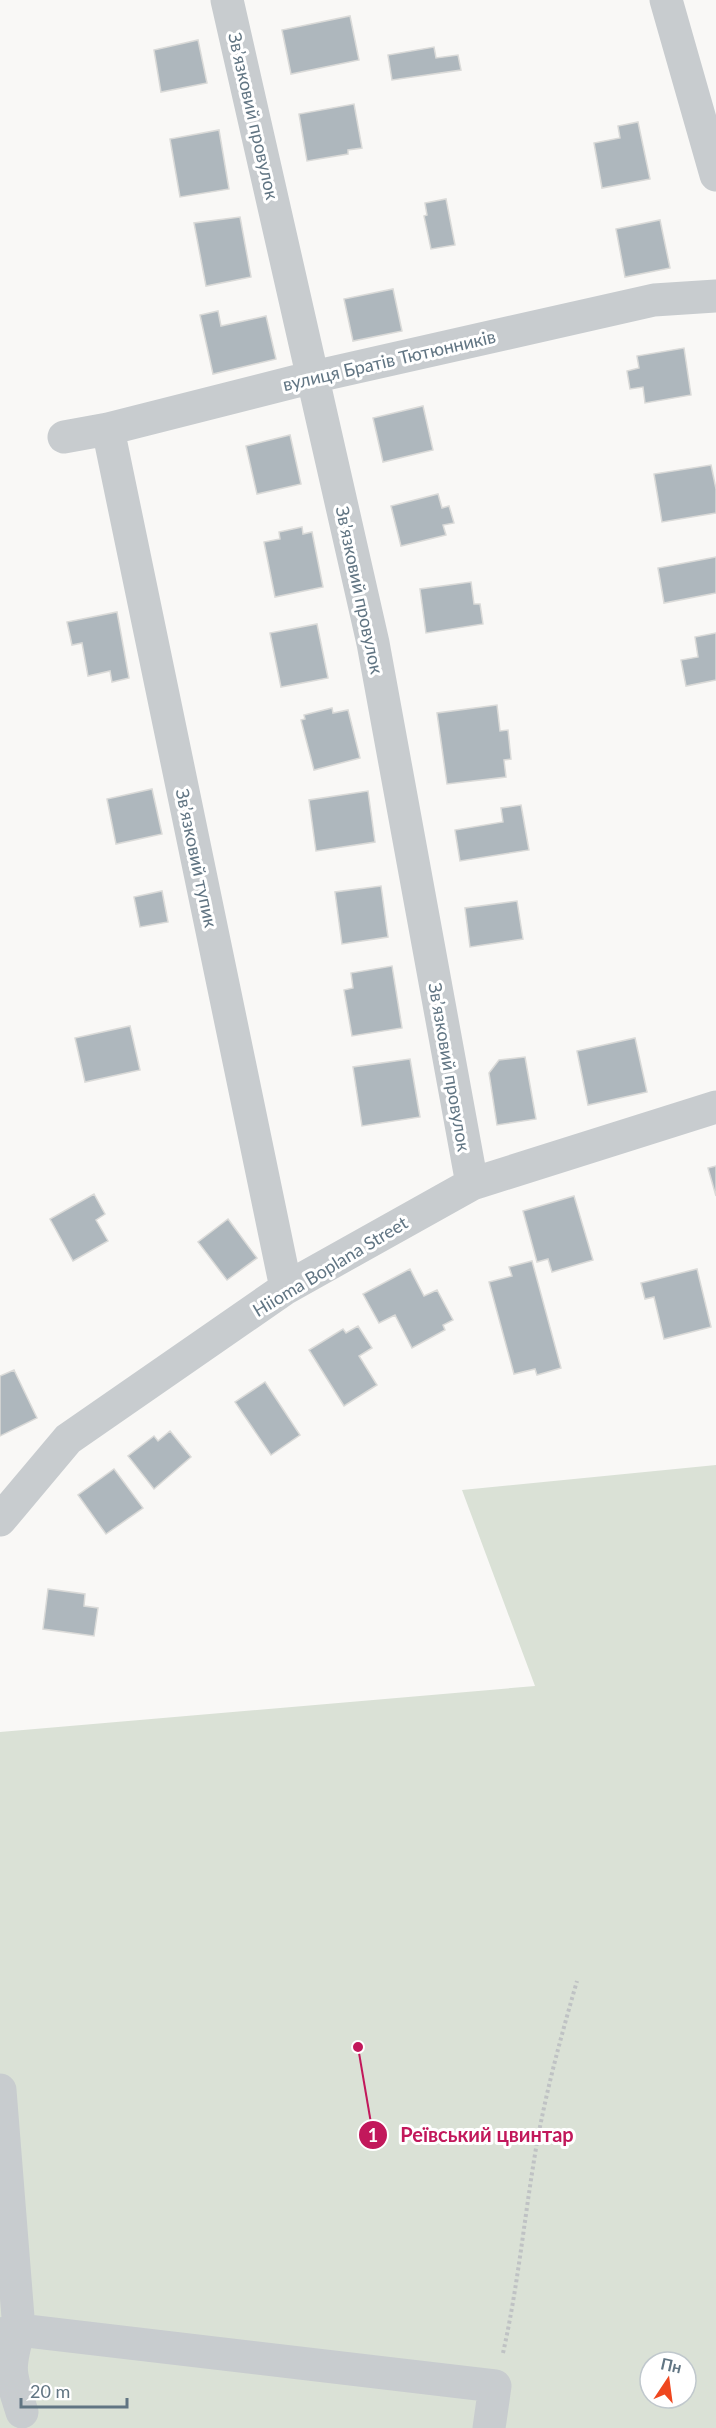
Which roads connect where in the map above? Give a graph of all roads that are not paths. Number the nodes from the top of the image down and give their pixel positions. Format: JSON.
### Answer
{"nodes":[{"id":1,"x":227,"y":0,"type":"edge"},
{"id":2,"x":666,"y":0,"type":"edge"},
{"id":3,"x":716,"y":176,"type":"edge"},
{"id":4,"x":716,"y":296,"type":"edge"},
{"id":5,"x":313,"y":377,"type":"junction"},
{"id":6,"x":108,"y":429,"type":"junction"},
{"id":7,"x":64,"y":437,"type":"dead end"},
{"id":8,"x":716,"y":1107,"type":"edge"},
{"id":9,"x":472,"y":1184,"type":"junction"},
{"id":10,"x":286,"y":1288,"type":"junction"},
{"id":11,"x":0,"y":1520,"type":"edge"},
{"id":12,"x":0,"y":2090,"type":"edge"},
{"id":13,"x":9,"y":2332,"type":"edge"},
{"id":14,"x":5,"y":2377,"type":"edge"},
{"id":15,"x":22,"y":2412,"type":"dead end"},
{"id":16,"x":489,"y":2428,"type":"edge"}],
"edges":[{"from":1,"to":5,"type":"street","name":"Звʼязковий провулок"},
{"from":2,"to":3,"type":"street"},
{"from":4,"to":5,"type":"street","name":"вулиця Братів Тютюнників"},
{"from":5,"to":6,"type":"street","name":"вулиця Братів Тютюнників"},
{"from":5,"to":9,"type":"street","name":"Звʼязковий провулок"},
{"from":6,"to":7,"type":"street","name":"вулиця Братів Тютюнників"},
{"from":6,"to":10,"type":"street","name":"Звʼязковий тупик"},
{"from":8,"to":9,"type":"street","name":"Hiioma Boplana Street"},
{"from":9,"to":10,"type":"street","name":"Hiioma Boplana Street"},
{"from":10,"to":11,"type":"street","name":"Hiioma Boplana Street"},
{"from":12,"to":13,"type":"street"},
{"from":13,"to":14,"type":"street"},
{"from":13,"to":16,"type":"street"},
{"from":14,"to":15,"type":"street"}]}
